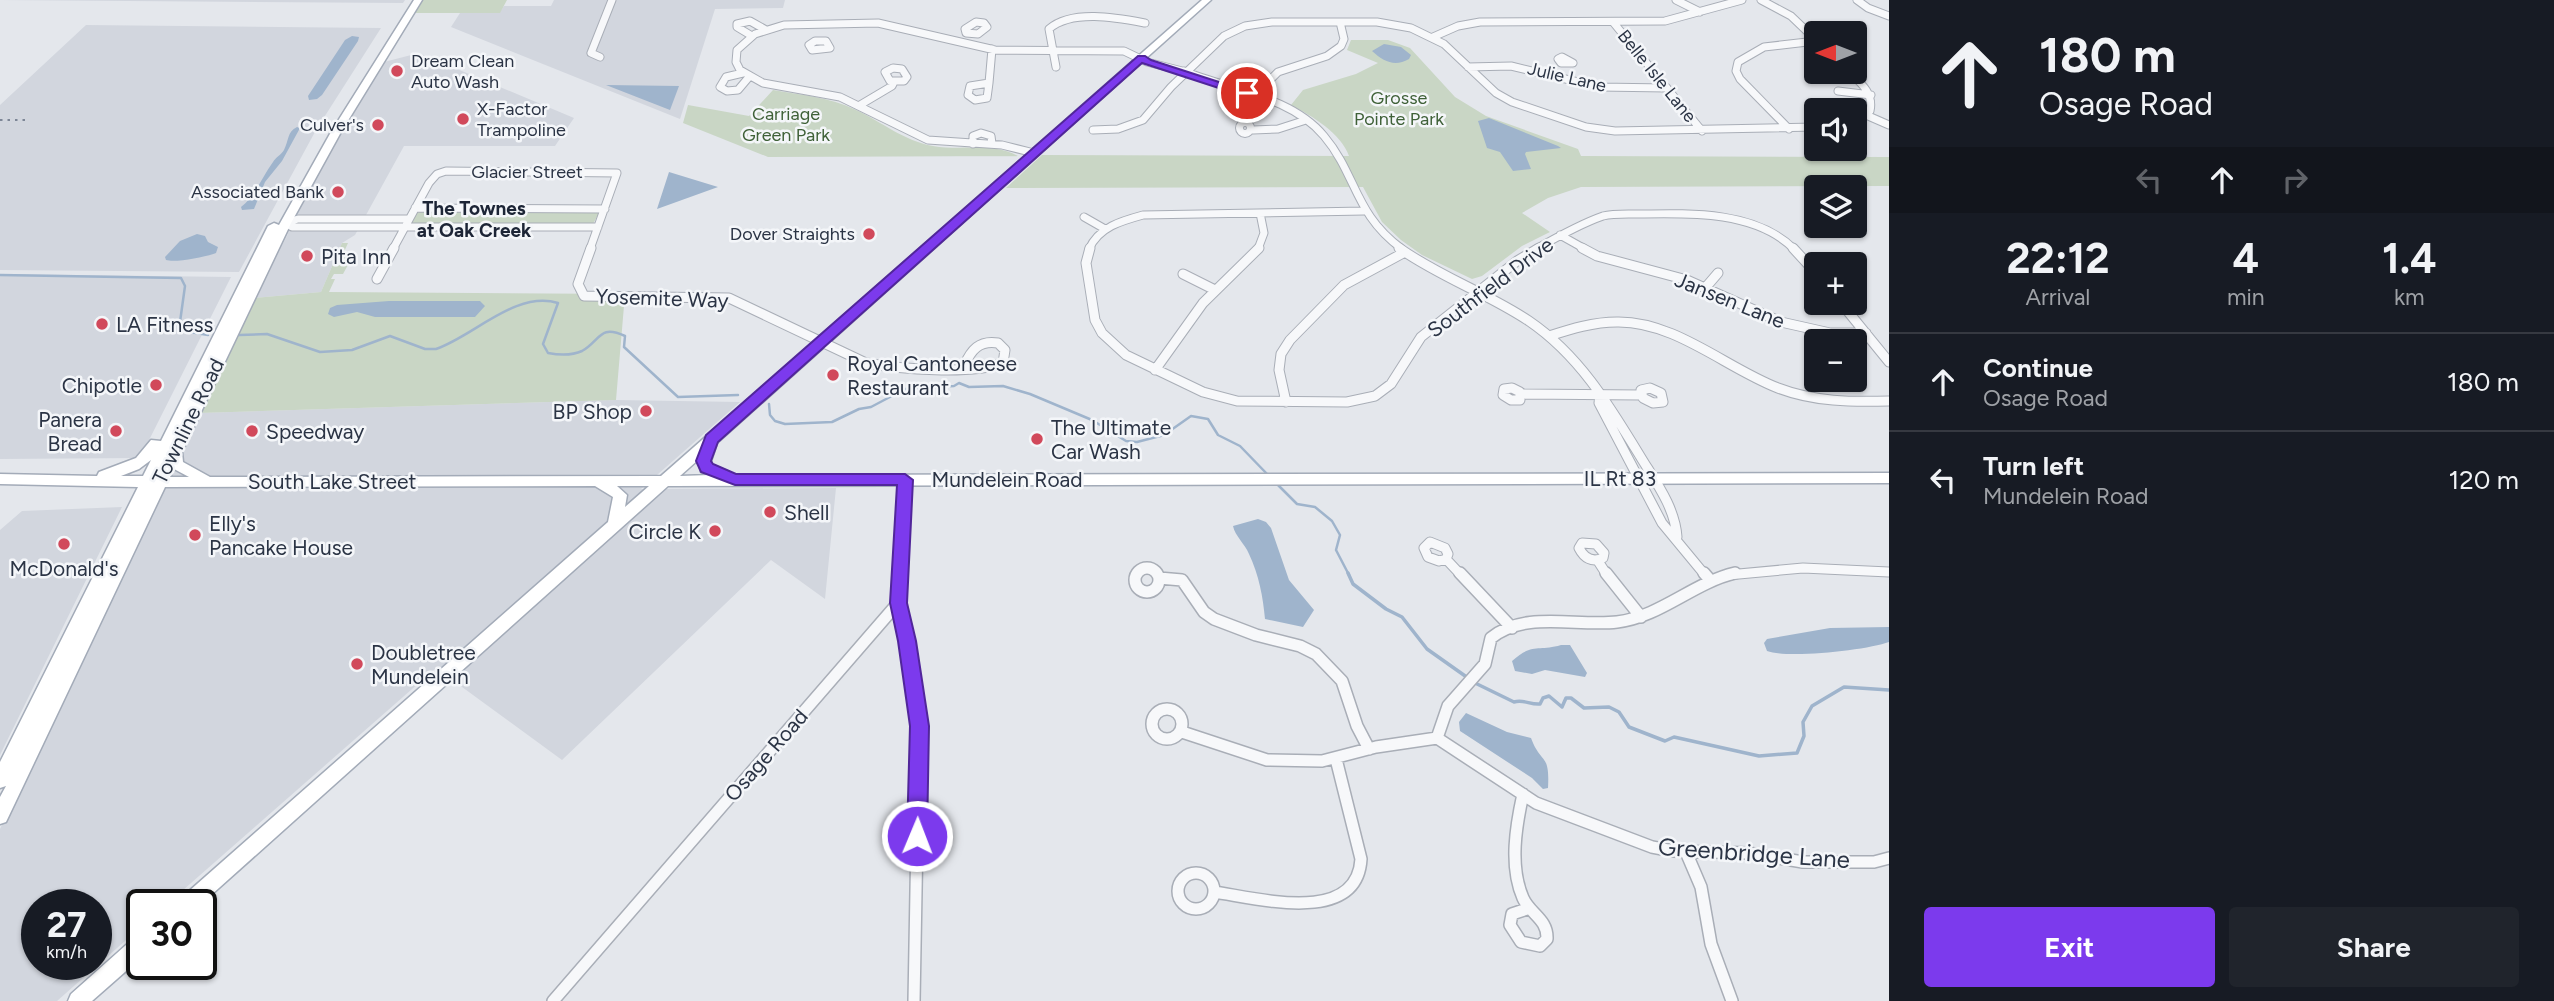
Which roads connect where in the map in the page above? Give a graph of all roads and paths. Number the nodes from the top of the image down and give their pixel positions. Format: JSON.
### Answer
{"nodes":[{"id":1,"x":409,"y":0,"type":"edge"},
{"id":2,"x":418,"y":0,"type":"edge"},
{"id":3,"x":612,"y":0,"type":"edge"},
{"id":4,"x":1207,"y":0,"type":"edge"},
{"id":5,"x":1676,"y":0,"type":"edge"},
{"id":6,"x":1742,"y":0,"type":"edge"},
{"id":7,"x":1761,"y":0,"type":"edge"},
{"id":8,"x":1857,"y":0,"type":"edge"},
{"id":9,"x":1700,"y":12,"type":"junction"},
{"id":10,"x":1889,"y":16,"type":"edge"},
{"id":11,"x":1340,"y":22,"type":"junction"},
{"id":12,"x":1613,"y":22,"type":"junction"},
{"id":13,"x":821,"y":23,"type":"junction"},
{"id":14,"x":1145,"y":23,"type":"dead end"},
{"id":15,"x":1804,"y":30,"type":"edge"},
{"id":16,"x":968,"y":34,"type":"dead end"},
{"id":17,"x":1433,"y":37,"type":"junction"},
{"id":18,"x":818,"y":41,"type":"dead end"},
{"id":19,"x":1804,"y":42,"type":"edge"},
{"id":20,"x":957,"y":44,"type":"junction"},
{"id":21,"x":992,"y":49,"type":"junction"},
{"id":22,"x":1052,"y":50,"type":"junction"},
{"id":23,"x":600,"y":57,"type":"dead end"},
{"id":24,"x":1142,"y":58,"type":"junction"},
{"id":25,"x":1563,"y":64,"type":"dead end"},
{"id":26,"x":1056,"y":67,"type":"dead end"},
{"id":27,"x":1468,"y":67,"type":"junction"},
{"id":28,"x":1186,"y":72,"type":"junction"},
{"id":29,"x":1555,"y":75,"type":"junction"},
{"id":30,"x":894,"y":82,"type":"dead end"},
{"id":31,"x":989,"y":83,"type":"dead end"},
{"id":32,"x":1860,"y":84,"type":"edge"},
{"id":33,"x":1667,"y":88,"type":"junction"},
{"id":34,"x":1838,"y":91,"type":"dead end"},
{"id":35,"x":1871,"y":95,"type":"junction"},
{"id":36,"x":1254,"y":96,"type":"junction"},
{"id":37,"x":860,"y":105,"type":"junction"},
{"id":38,"x":1867,"y":114,"type":"edge"},
{"id":39,"x":1867,"y":115,"type":"edge"},
{"id":40,"x":1306,"y":120,"type":"junction"},
{"id":41,"x":1889,"y":125,"type":"edge"},
{"id":42,"x":1804,"y":128,"type":"edge"},
{"id":43,"x":1789,"y":129,"type":"junction"},
{"id":44,"x":1093,"y":130,"type":"dead end"},
{"id":45,"x":1253,"y":130,"type":"dead end"},
{"id":46,"x":1702,"y":131,"type":"junction"},
{"id":47,"x":1034,"y":153,"type":"junction"},
{"id":48,"x":617,"y":173,"type":"joint"},
{"id":49,"x":415,"y":208,"type":"junction"},
{"id":50,"x":605,"y":209,"type":"junction"},
{"id":51,"x":1364,"y":211,"type":"junction"},
{"id":52,"x":1260,"y":214,"type":"junction"},
{"id":53,"x":1084,"y":217,"type":"dead end"},
{"id":54,"x":409,"y":219,"type":"junction"},
{"id":55,"x":285,"y":223,"type":"junction"},
{"id":56,"x":598,"y":227,"type":"junction"},
{"id":57,"x":404,"y":228,"type":"junction"},
{"id":58,"x":1105,"y":229,"type":"junction"},
{"id":59,"x":1560,"y":235,"type":"junction"},
{"id":60,"x":1405,"y":252,"type":"junction"},
{"id":61,"x":1804,"y":259,"type":"edge"},
{"id":62,"x":1718,"y":273,"type":"dead end"},
{"id":63,"x":1183,"y":274,"type":"dead end"},
{"id":64,"x":377,"y":279,"type":"dead end"},
{"id":65,"x":1706,"y":288,"type":"junction"},
{"id":66,"x":1215,"y":290,"type":"junction"},
{"id":67,"x":1478,"y":293,"type":"junction"},
{"id":68,"x":1851,"y":315,"type":"edge"},
{"id":69,"x":1807,"y":329,"type":"edge"},
{"id":70,"x":1863,"y":329,"type":"edge"},
{"id":71,"x":1867,"y":334,"type":"edge"},
{"id":72,"x":1549,"y":336,"type":"junction"},
{"id":73,"x":820,"y":342,"type":"junction"},
{"id":74,"x":1889,"y":362,"type":"edge"},
{"id":75,"x":964,"y":366,"type":"junction"},
{"id":76,"x":1156,"y":370,"type":"junction"},
{"id":77,"x":1522,"y":394,"type":"dead end"},
{"id":78,"x":1641,"y":395,"type":"dead end"},
{"id":79,"x":1600,"y":396,"type":"junction"},
{"id":80,"x":1889,"y":401,"type":"edge"},
{"id":81,"x":1286,"y":402,"type":"junction"},
{"id":82,"x":181,"y":408,"type":"junction"},
{"id":83,"x":711,"y":439,"type":"junction"},
{"id":84,"x":174,"y":449,"type":"junction"},
{"id":85,"x":1646,"y":478,"type":"junction"},
{"id":86,"x":1889,"y":478,"type":"edge"},
{"id":87,"x":0,"y":479,"type":"edge"},
{"id":88,"x":1350,"y":479,"type":"joint"},
{"id":89,"x":91,"y":480,"type":"junction"},
{"id":90,"x":663,"y":480,"type":"junction"},
{"id":91,"x":735,"y":480,"type":"junction"},
{"id":92,"x":905,"y":480,"type":"junction"},
{"id":93,"x":596,"y":481,"type":"junction"},
{"id":94,"x":152,"y":482,"type":"junction"},
{"id":95,"x":222,"y":482,"type":"junction"},
{"id":96,"x":614,"y":524,"type":"junction"},
{"id":97,"x":1446,"y":559,"type":"dead end"},
{"id":98,"x":1598,"y":561,"type":"dead end"},
{"id":99,"x":1889,"y":572,"type":"edge"},
{"id":100,"x":1159,"y":578,"type":"dead end"},
{"id":101,"x":1710,"y":580,"type":"junction"},
{"id":102,"x":898,"y":603,"type":"junction"},
{"id":103,"x":1641,"y":617,"type":"junction"},
{"id":104,"x":1512,"y":628,"type":"junction"},
{"id":105,"x":1182,"y":732,"type":"dead end"},
{"id":106,"x":1437,"y":738,"type":"junction"},
{"id":107,"x":1369,"y":749,"type":"junction"},
{"id":108,"x":1336,"y":759,"type":"junction"},
{"id":109,"x":0,"y":780,"type":"edge"},
{"id":110,"x":1523,"y":794,"type":"junction"},
{"id":111,"x":0,"y":816,"type":"edge"},
{"id":112,"x":1686,"y":852,"type":"junction"},
{"id":113,"x":1889,"y":858,"type":"edge"},
{"id":114,"x":204,"y":889,"type":"edge"},
{"id":115,"x":1214,"y":892,"type":"dead end"},
{"id":116,"x":1527,"y":909,"type":"dead end"},
{"id":117,"x":126,"y":958,"type":"edge"},
{"id":118,"x":78,"y":1001,"type":"edge"},
{"id":119,"x":553,"y":1001,"type":"edge"},
{"id":120,"x":914,"y":1001,"type":"edge"},
{"id":121,"x":1731,"y":1001,"type":"edge"}],
"edges":[{"from":1,"to":82,"type":"main road","name":"Townline Road"},
{"from":2,"to":55,"type":"main road","name":"Townline Road"},
{"from":3,"to":23,"type":"street"},
{"from":4,"to":24,"type":"main road"},
{"from":5,"to":9,"type":"street"},
{"from":6,"to":9,"type":"street"},
{"from":7,"to":15,"type":"street"},
{"from":8,"to":10,"type":"street"},
{"from":9,"to":12,"type":"street"},
{"from":11,"to":17,"type":"street"},
{"from":11,"to":28,"type":"street"},
{"from":11,"to":36,"type":"street"},
{"from":12,"to":17,"type":"street"},
{"from":12,"to":33,"type":"street","name":"Belle Isle Lane"},
{"from":13,"to":18,"type":"street"},
{"from":13,"to":20,"type":"street"},
{"from":13,"to":37,"type":"street"},
{"from":14,"to":22,"type":"street"},
{"from":16,"to":20,"type":"street"},
{"from":17,"to":27,"type":"street"},
{"from":19,"to":43,"type":"street"},
{"from":20,"to":21,"type":"street"},
{"from":21,"to":22,"type":"street"},
{"from":21,"to":31,"type":"street"},
{"from":22,"to":24,"type":"street"},
{"from":22,"to":26,"type":"street"},
{"from":24,"to":28,"type":"street"},
{"from":24,"to":47,"type":"main road"},
{"from":25,"to":29,"type":"street"},
{"from":27,"to":29,"type":"street","name":"Julie Lane"},
{"from":27,"to":46,"type":"street"},
{"from":28,"to":36,"type":"street"},
{"from":28,"to":44,"type":"street"},
{"from":29,"to":33,"type":"street","name":"Julie Lane"},
{"from":30,"to":37,"type":"street"},
{"from":32,"to":35,"type":"street"},
{"from":33,"to":46,"type":"street","name":"Belle Isle Lane"},
{"from":34,"to":35,"type":"street"},
{"from":35,"to":38,"type":"street"},
{"from":36,"to":40,"type":"street"},
{"from":37,"to":47,"type":"street"},
{"from":39,"to":41,"type":"street"},
{"from":40,"to":45,"type":"street"},
{"from":40,"to":51,"type":"street"},
{"from":42,"to":43,"type":"street"},
{"from":43,"to":46,"type":"street"},
{"from":47,"to":73,"type":"main road"},
{"from":48,"to":49,"type":"street","name":"Glacier Street"},
{"from":48,"to":50,"type":"street","name":"Yosemite Way"},
{"from":49,"to":50,"type":"street"},
{"from":49,"to":54,"type":"street"},
{"from":50,"to":56,"type":"street","name":"Yosemite Way"},
{"from":51,"to":52,"type":"street"},
{"from":51,"to":60,"type":"street"},
{"from":52,"to":58,"type":"street"},
{"from":52,"to":66,"type":"street"},
{"from":53,"to":58,"type":"street"},
{"from":54,"to":55,"type":"street"},
{"from":54,"to":57,"type":"street"},
{"from":55,"to":57,"type":"street"},
{"from":55,"to":84,"type":"main road","name":"Townline Road"},
{"from":56,"to":57,"type":"street"},
{"from":56,"to":73,"type":"street","name":"Yosemite Way"},
{"from":57,"to":64,"type":"street"},
{"from":58,"to":76,"type":"street","name":"Southfield Drive"},
{"from":59,"to":61,"type":"street","name":"Southfield Drive"},
{"from":59,"to":65,"type":"street","name":"Jansen Lane"},
{"from":59,"to":67,"type":"street","name":"Southfield Drive"},
{"from":60,"to":67,"type":"street"},
{"from":60,"to":81,"type":"street"},
{"from":62,"to":65,"type":"street"},
{"from":63,"to":66,"type":"street"},
{"from":65,"to":69,"type":"street","name":"Jansen Lane"},
{"from":66,"to":76,"type":"street"},
{"from":67,"to":72,"type":"street"},
{"from":67,"to":81,"type":"street","name":"Southfield Drive"},
{"from":68,"to":70,"type":"street"},
{"from":71,"to":74,"type":"street"},
{"from":72,"to":79,"type":"street"},
{"from":72,"to":80,"type":"street"},
{"from":73,"to":75,"type":"street"},
{"from":73,"to":83,"type":"main road"},
{"from":75,"to":75,"type":"street"},
{"from":76,"to":81,"type":"street","name":"Southfield Drive"},
{"from":77,"to":79,"type":"street"},
{"from":78,"to":79,"type":"street"},
{"from":79,"to":85,"type":"street"},
{"from":82,"to":89,"type":"main road"},
{"from":82,"to":94,"type":"main road","name":"Townline Road"},
{"from":83,"to":90,"type":"main road"},
{"from":83,"to":91,"type":"main road"},
{"from":84,"to":94,"type":"main road","name":"Townline Road"},
{"from":84,"to":95,"type":"main road"},
{"from":85,"to":86,"type":"main road","name":"IL Rt 83"},
{"from":85,"to":88,"type":"main road","name":"IL Rt 83"},
{"from":85,"to":101,"type":"street"},
{"from":87,"to":89,"type":"main road","name":"South Lake Street"},
{"from":88,"to":92,"type":"main road","name":"Mundelein Road"},
{"from":89,"to":94,"type":"main road","name":"South Lake Street"},
{"from":90,"to":91,"type":"main road","name":"Mundelein Road"},
{"from":90,"to":93,"type":"main road","name":"South Lake Street"},
{"from":90,"to":96,"type":"main road"},
{"from":91,"to":92,"type":"main road","name":"Mundelein Road"},
{"from":92,"to":102,"type":"street"},
{"from":93,"to":95,"type":"main road","name":"South Lake Street"},
{"from":93,"to":96,"type":"main road"},
{"from":94,"to":95,"type":"main road","name":"South Lake Street"},
{"from":94,"to":109,"type":"main road","name":"Townline Road"},
{"from":94,"to":111,"type":"main road","name":"Townline Road"},
{"from":96,"to":114,"type":"main road"},
{"from":97,"to":104,"type":"street"},
{"from":98,"to":103,"type":"street"},
{"from":99,"to":101,"type":"street"},
{"from":100,"to":107,"type":"street"},
{"from":101,"to":103,"type":"street"},
{"from":102,"to":119,"type":"street","name":"Osage Road"},
{"from":102,"to":120,"type":"street"},
{"from":103,"to":104,"type":"street"},
{"from":104,"to":106,"type":"street"},
{"from":105,"to":108,"type":"street"},
{"from":106,"to":107,"type":"street"},
{"from":106,"to":110,"type":"street","name":"Greenbridge Lane"},
{"from":107,"to":108,"type":"street"},
{"from":108,"to":115,"type":"street"},
{"from":110,"to":112,"type":"street","name":"Greenbridge Lane"},
{"from":110,"to":116,"type":"street"},
{"from":112,"to":113,"type":"street","name":"Greenbridge Lane"},
{"from":112,"to":121,"type":"street"},
{"from":117,"to":118,"type":"main road"}]}
